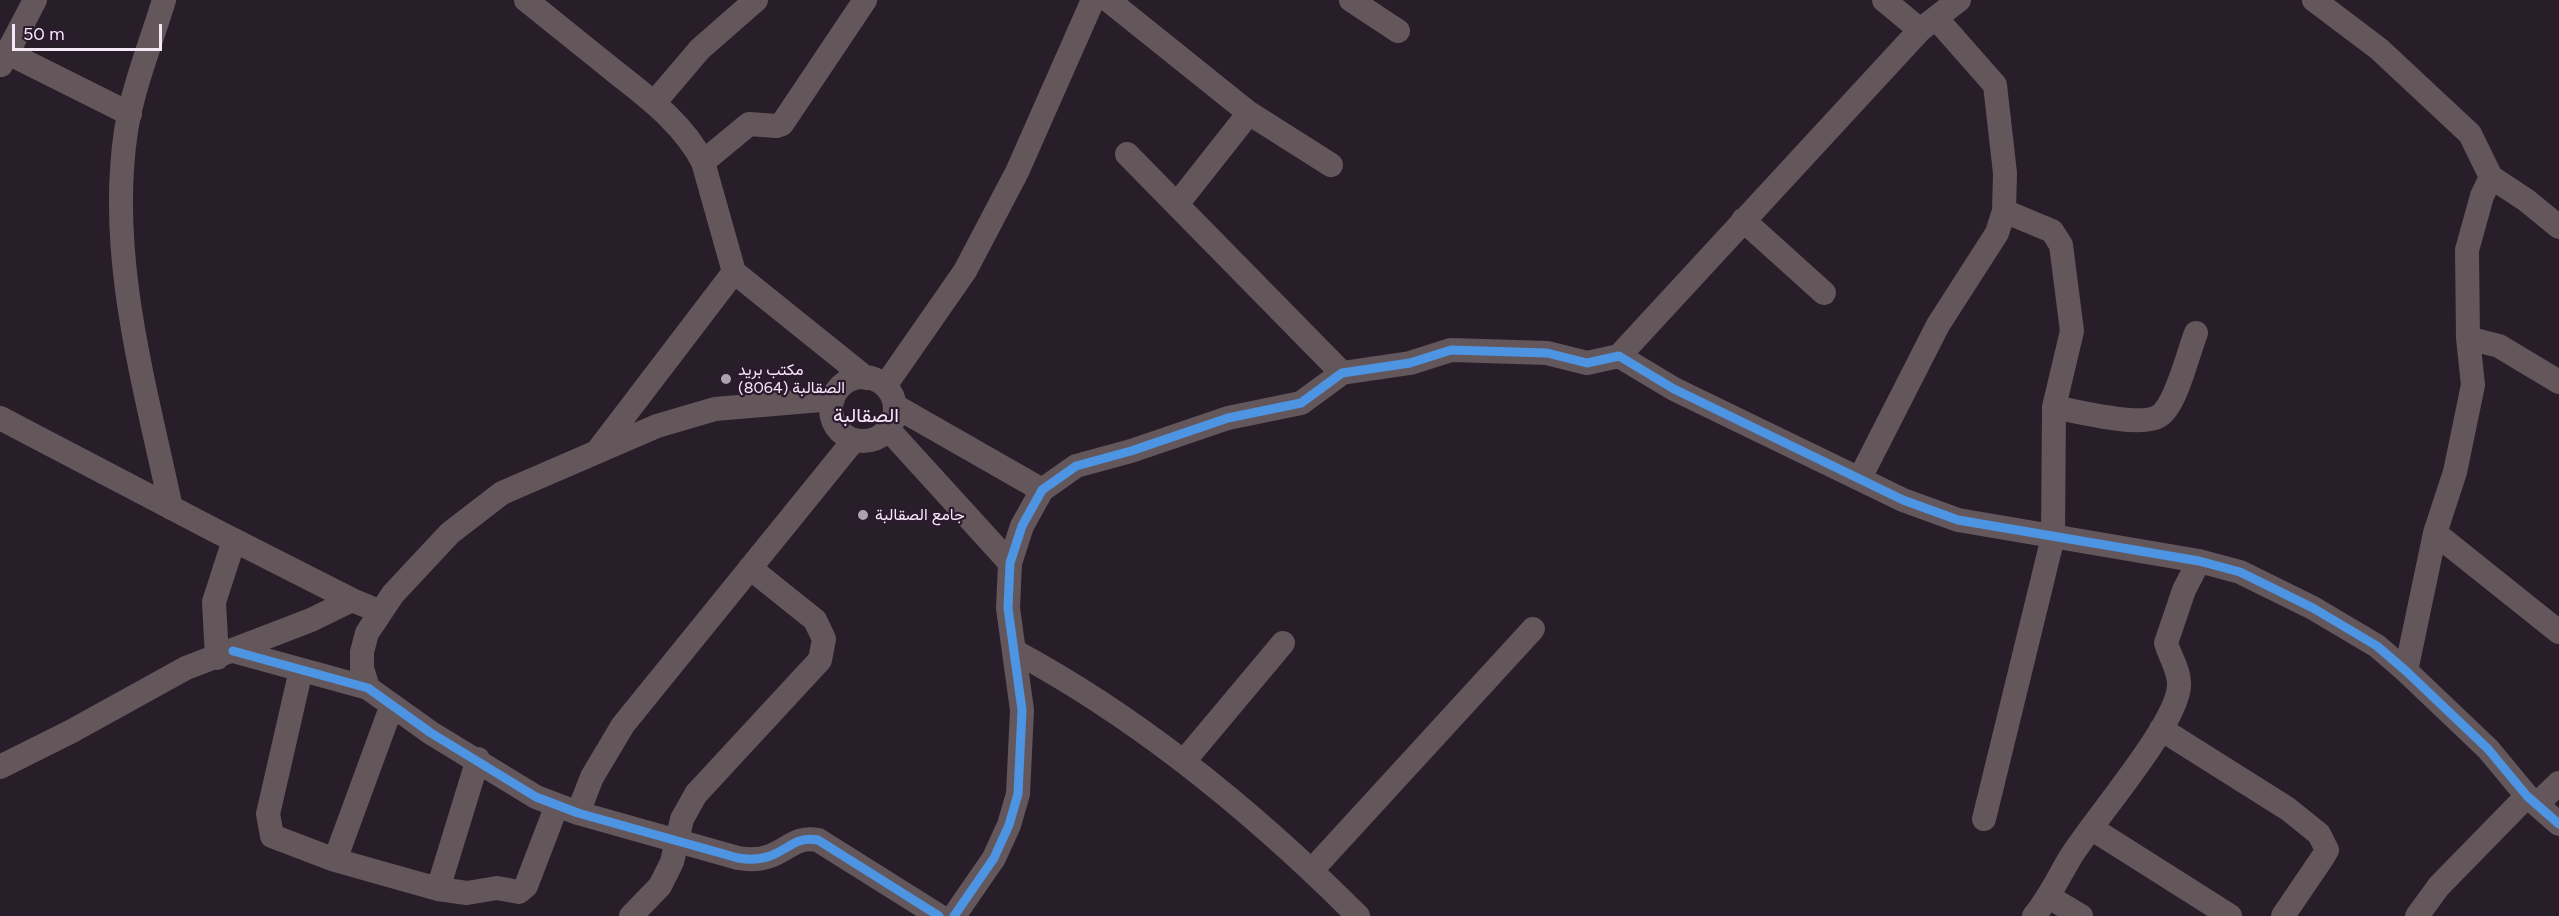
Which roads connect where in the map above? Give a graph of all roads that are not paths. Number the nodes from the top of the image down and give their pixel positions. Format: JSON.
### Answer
{"nodes":[{"id":1,"x":35,"y":0,"type":"edge"},
{"id":2,"x":164,"y":0,"type":"edge"},
{"id":3,"x":526,"y":0,"type":"edge"},
{"id":4,"x":756,"y":0,"type":"edge"},
{"id":5,"x":865,"y":0,"type":"edge"},
{"id":6,"x":1093,"y":0,"type":"edge"},
{"id":7,"x":1108,"y":0,"type":"edge"},
{"id":8,"x":1351,"y":0,"type":"edge"},
{"id":9,"x":1884,"y":0,"type":"edge"},
{"id":10,"x":1959,"y":0,"type":"edge"},
{"id":11,"x":2314,"y":0,"type":"edge"},
{"id":12,"x":1928,"y":24,"type":"junction"},
{"id":13,"x":1398,"y":32,"type":"dead end"},
{"id":14,"x":4,"y":60,"type":"edge"},
{"id":15,"x":654,"y":103,"type":"junction"},
{"id":16,"x":1249,"y":113,"type":"junction"},
{"id":17,"x":130,"y":114,"type":"junction"},
{"id":18,"x":1127,"y":154,"type":"dead end"},
{"id":19,"x":703,"y":162,"type":"junction"},
{"id":20,"x":1331,"y":165,"type":"dead end"},
{"id":21,"x":2491,"y":177,"type":"junction"},
{"id":22,"x":1178,"y":203,"type":"junction"},
{"id":23,"x":2004,"y":211,"type":"junction"},
{"id":24,"x":1743,"y":220,"type":"junction"},
{"id":25,"x":2559,"y":227,"type":"edge"},
{"id":26,"x":734,"y":272,"type":"junction"},
{"id":27,"x":1824,"y":293,"type":"dead end"},
{"id":28,"x":2196,"y":333,"type":"dead end"},
{"id":29,"x":2468,"y":338,"type":"junction"},
{"id":30,"x":1619,"y":356,"type":"junction"},
{"id":31,"x":1341,"y":373,"type":"junction"},
{"id":32,"x":2559,"y":382,"type":"edge"},
{"id":33,"x":882,"y":390,"type":"junction"},
{"id":34,"x":833,"y":399,"type":"junction"},
{"id":35,"x":2054,"y":408,"type":"junction"},
{"id":36,"x":0,"y":418,"type":"edge"},
{"id":37,"x":888,"y":429,"type":"junction"},
{"id":38,"x":854,"y":440,"type":"junction"},
{"id":39,"x":597,"y":451,"type":"junction"},
{"id":40,"x":1860,"y":478,"type":"junction"},
{"id":41,"x":1042,"y":490,"type":"junction"},
{"id":42,"x":171,"y":508,"type":"junction"},
{"id":43,"x":2435,"y":533,"type":"junction"},
{"id":44,"x":2053,"y":537,"type":"junction"},
{"id":45,"x":234,"y":540,"type":"junction"},
{"id":46,"x":2199,"y":561,"type":"junction"},
{"id":47,"x":1010,"y":563,"type":"junction"},
{"id":48,"x":750,"y":568,"type":"junction"},
{"id":49,"x":352,"y":600,"type":"junction"},
{"id":50,"x":381,"y":612,"type":"junction"},
{"id":51,"x":1533,"y":629,"type":"dead end"},
{"id":52,"x":2559,"y":633,"type":"edge"},
{"id":53,"x":1283,"y":643,"type":"dead end"},
{"id":54,"x":1016,"y":652,"type":"junction"},
{"id":55,"x":225,"y":654,"type":"junction"},
{"id":56,"x":301,"y":670,"type":"junction"},
{"id":57,"x":2406,"y":671,"type":"junction"},
{"id":58,"x":368,"y":688,"type":"junction"},
{"id":59,"x":392,"y":705,"type":"junction"},
{"id":60,"x":2161,"y":729,"type":"junction"},
{"id":61,"x":478,"y":759,"type":"junction"},
{"id":62,"x":1185,"y":760,"type":"junction"},
{"id":63,"x":0,"y":767,"type":"edge"},
{"id":64,"x":2559,"y":783,"type":"edge"},
{"id":65,"x":2533,"y":800,"type":"junction"},
{"id":66,"x":568,"y":809,"type":"junction"},
{"id":67,"x":1984,"y":819,"type":"dead end"},
{"id":68,"x":2559,"y":824,"type":"edge"},
{"id":69,"x":2091,"y":828,"type":"junction"},
{"id":70,"x":676,"y":842,"type":"junction"},
{"id":71,"x":335,"y":860,"type":"junction"},
{"id":72,"x":1312,"y":870,"type":"junction"},
{"id":73,"x":438,"y":889,"type":"junction"},
{"id":74,"x":2049,"y":897,"type":"junction"},
{"id":75,"x":631,"y":916,"type":"edge"},
{"id":76,"x":939,"y":916,"type":"edge"},
{"id":77,"x":954,"y":916,"type":"edge"},
{"id":78,"x":1358,"y":916,"type":"edge"},
{"id":79,"x":2034,"y":916,"type":"edge"},
{"id":80,"x":2081,"y":916,"type":"edge"},
{"id":81,"x":2230,"y":916,"type":"edge"},
{"id":82,"x":2283,"y":916,"type":"edge"},
{"id":83,"x":2417,"y":916,"type":"edge"}],
"edges":[{"from":1,"to":14,"type":"street"},
{"from":2,"to":17,"type":"street"},
{"from":3,"to":15,"type":"street"},
{"from":4,"to":15,"type":"street"},
{"from":5,"to":19,"type":"street"},
{"from":6,"to":33,"type":"street"},
{"from":7,"to":16,"type":"street"},
{"from":8,"to":13,"type":"street"},
{"from":9,"to":12,"type":"street"},
{"from":10,"to":12,"type":"street"},
{"from":11,"to":21,"type":"street"},
{"from":12,"to":23,"type":"street"},
{"from":12,"to":24,"type":"street"},
{"from":14,"to":17,"type":"street"},
{"from":15,"to":19,"type":"street"},
{"from":16,"to":20,"type":"street"},
{"from":16,"to":22,"type":"street"},
{"from":17,"to":42,"type":"street"},
{"from":18,"to":22,"type":"street"},
{"from":19,"to":26,"type":"street"},
{"from":21,"to":25,"type":"street"},
{"from":21,"to":29,"type":"street"},
{"from":22,"to":31,"type":"street"},
{"from":23,"to":35,"type":"street"},
{"from":23,"to":40,"type":"street"},
{"from":24,"to":27,"type":"street"},
{"from":24,"to":30,"type":"street"},
{"from":26,"to":33,"type":"street"},
{"from":26,"to":39,"type":"street"},
{"from":28,"to":35,"type":"street"},
{"from":29,"to":32,"type":"street"},
{"from":29,"to":43,"type":"street"},
{"from":30,"to":31,"type":"street"},
{"from":30,"to":40,"type":"street"},
{"from":31,"to":41,"type":"street"},
{"from":33,"to":34,"type":"street"},
{"from":33,"to":37,"type":"street"},
{"from":33,"to":41,"type":"street"},
{"from":34,"to":38,"type":"street"},
{"from":34,"to":39,"type":"street"},
{"from":35,"to":44,"type":"street"},
{"from":36,"to":42,"type":"street"},
{"from":37,"to":38,"type":"street"},
{"from":37,"to":47,"type":"street"},
{"from":38,"to":48,"type":"street"},
{"from":39,"to":50,"type":"street"},
{"from":40,"to":44,"type":"street"},
{"from":41,"to":47,"type":"street"},
{"from":42,"to":45,"type":"street"},
{"from":43,"to":52,"type":"street"},
{"from":43,"to":57,"type":"street"},
{"from":44,"to":46,"type":"street"},
{"from":44,"to":67,"type":"street"},
{"from":45,"to":49,"type":"street"},
{"from":45,"to":55,"type":"street"},
{"from":46,"to":57,"type":"street"},
{"from":46,"to":60,"type":"street"},
{"from":47,"to":54,"type":"street"},
{"from":48,"to":66,"type":"street"},
{"from":48,"to":70,"type":"street"},
{"from":49,"to":50,"type":"street"},
{"from":49,"to":55,"type":"street"},
{"from":50,"to":58,"type":"street"},
{"from":51,"to":72,"type":"street"},
{"from":53,"to":62,"type":"street"},
{"from":54,"to":62,"type":"street"},
{"from":54,"to":77,"type":"street"},
{"from":55,"to":56,"type":"street"},
{"from":55,"to":63,"type":"street"},
{"from":56,"to":58,"type":"street"},
{"from":56,"to":71,"type":"street"},
{"from":57,"to":65,"type":"street"},
{"from":58,"to":59,"type":"street"},
{"from":59,"to":61,"type":"street"},
{"from":59,"to":71,"type":"street"},
{"from":60,"to":69,"type":"street"},
{"from":60,"to":82,"type":"street"},
{"from":61,"to":66,"type":"street"},
{"from":61,"to":73,"type":"street"},
{"from":62,"to":72,"type":"street"},
{"from":64,"to":65,"type":"street"},
{"from":65,"to":68,"type":"street"},
{"from":65,"to":83,"type":"street"},
{"from":66,"to":70,"type":"street"},
{"from":66,"to":73,"type":"street"},
{"from":69,"to":74,"type":"street"},
{"from":69,"to":81,"type":"street"},
{"from":70,"to":75,"type":"street"},
{"from":70,"to":76,"type":"street"},
{"from":71,"to":73,"type":"street"},
{"from":72,"to":78,"type":"street"},
{"from":74,"to":79,"type":"street"},
{"from":74,"to":80,"type":"street"}]}
